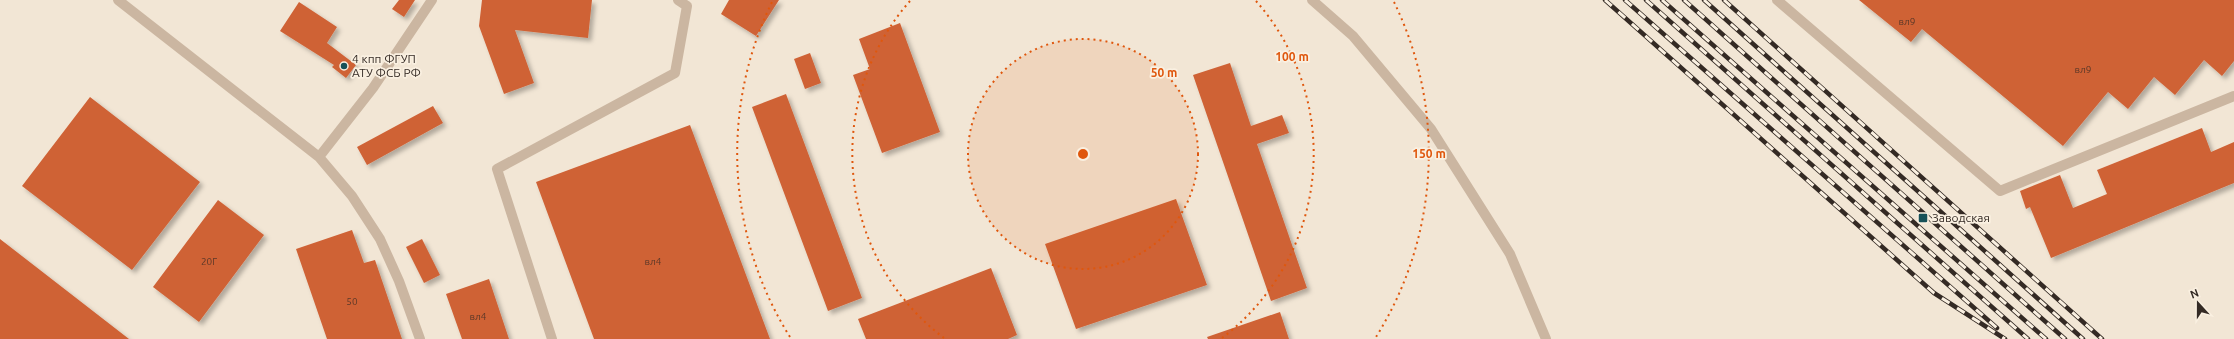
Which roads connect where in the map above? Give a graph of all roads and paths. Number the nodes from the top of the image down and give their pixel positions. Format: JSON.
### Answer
{"nodes":[{"id":1,"x":118,"y":0,"type":"edge"},
{"id":2,"x":432,"y":0,"type":"edge"},
{"id":3,"x":678,"y":0,"type":"edge"},
{"id":4,"x":1312,"y":0,"type":"edge"},
{"id":5,"x":1778,"y":0,"type":"edge"},
{"id":6,"x":2234,"y":96,"type":"edge"},
{"id":7,"x":320,"y":157,"type":"junction"},
{"id":8,"x":420,"y":339,"type":"edge"},
{"id":9,"x":552,"y":339,"type":"edge"},
{"id":10,"x":1546,"y":339,"type":"edge"}],
"edges":[{"from":1,"to":7,"type":"street"},
{"from":2,"to":7,"type":"street"},
{"from":3,"to":9,"type":"street"},
{"from":4,"to":10,"type":"street"},
{"from":5,"to":6,"type":"street"},
{"from":7,"to":8,"type":"street"}]}
